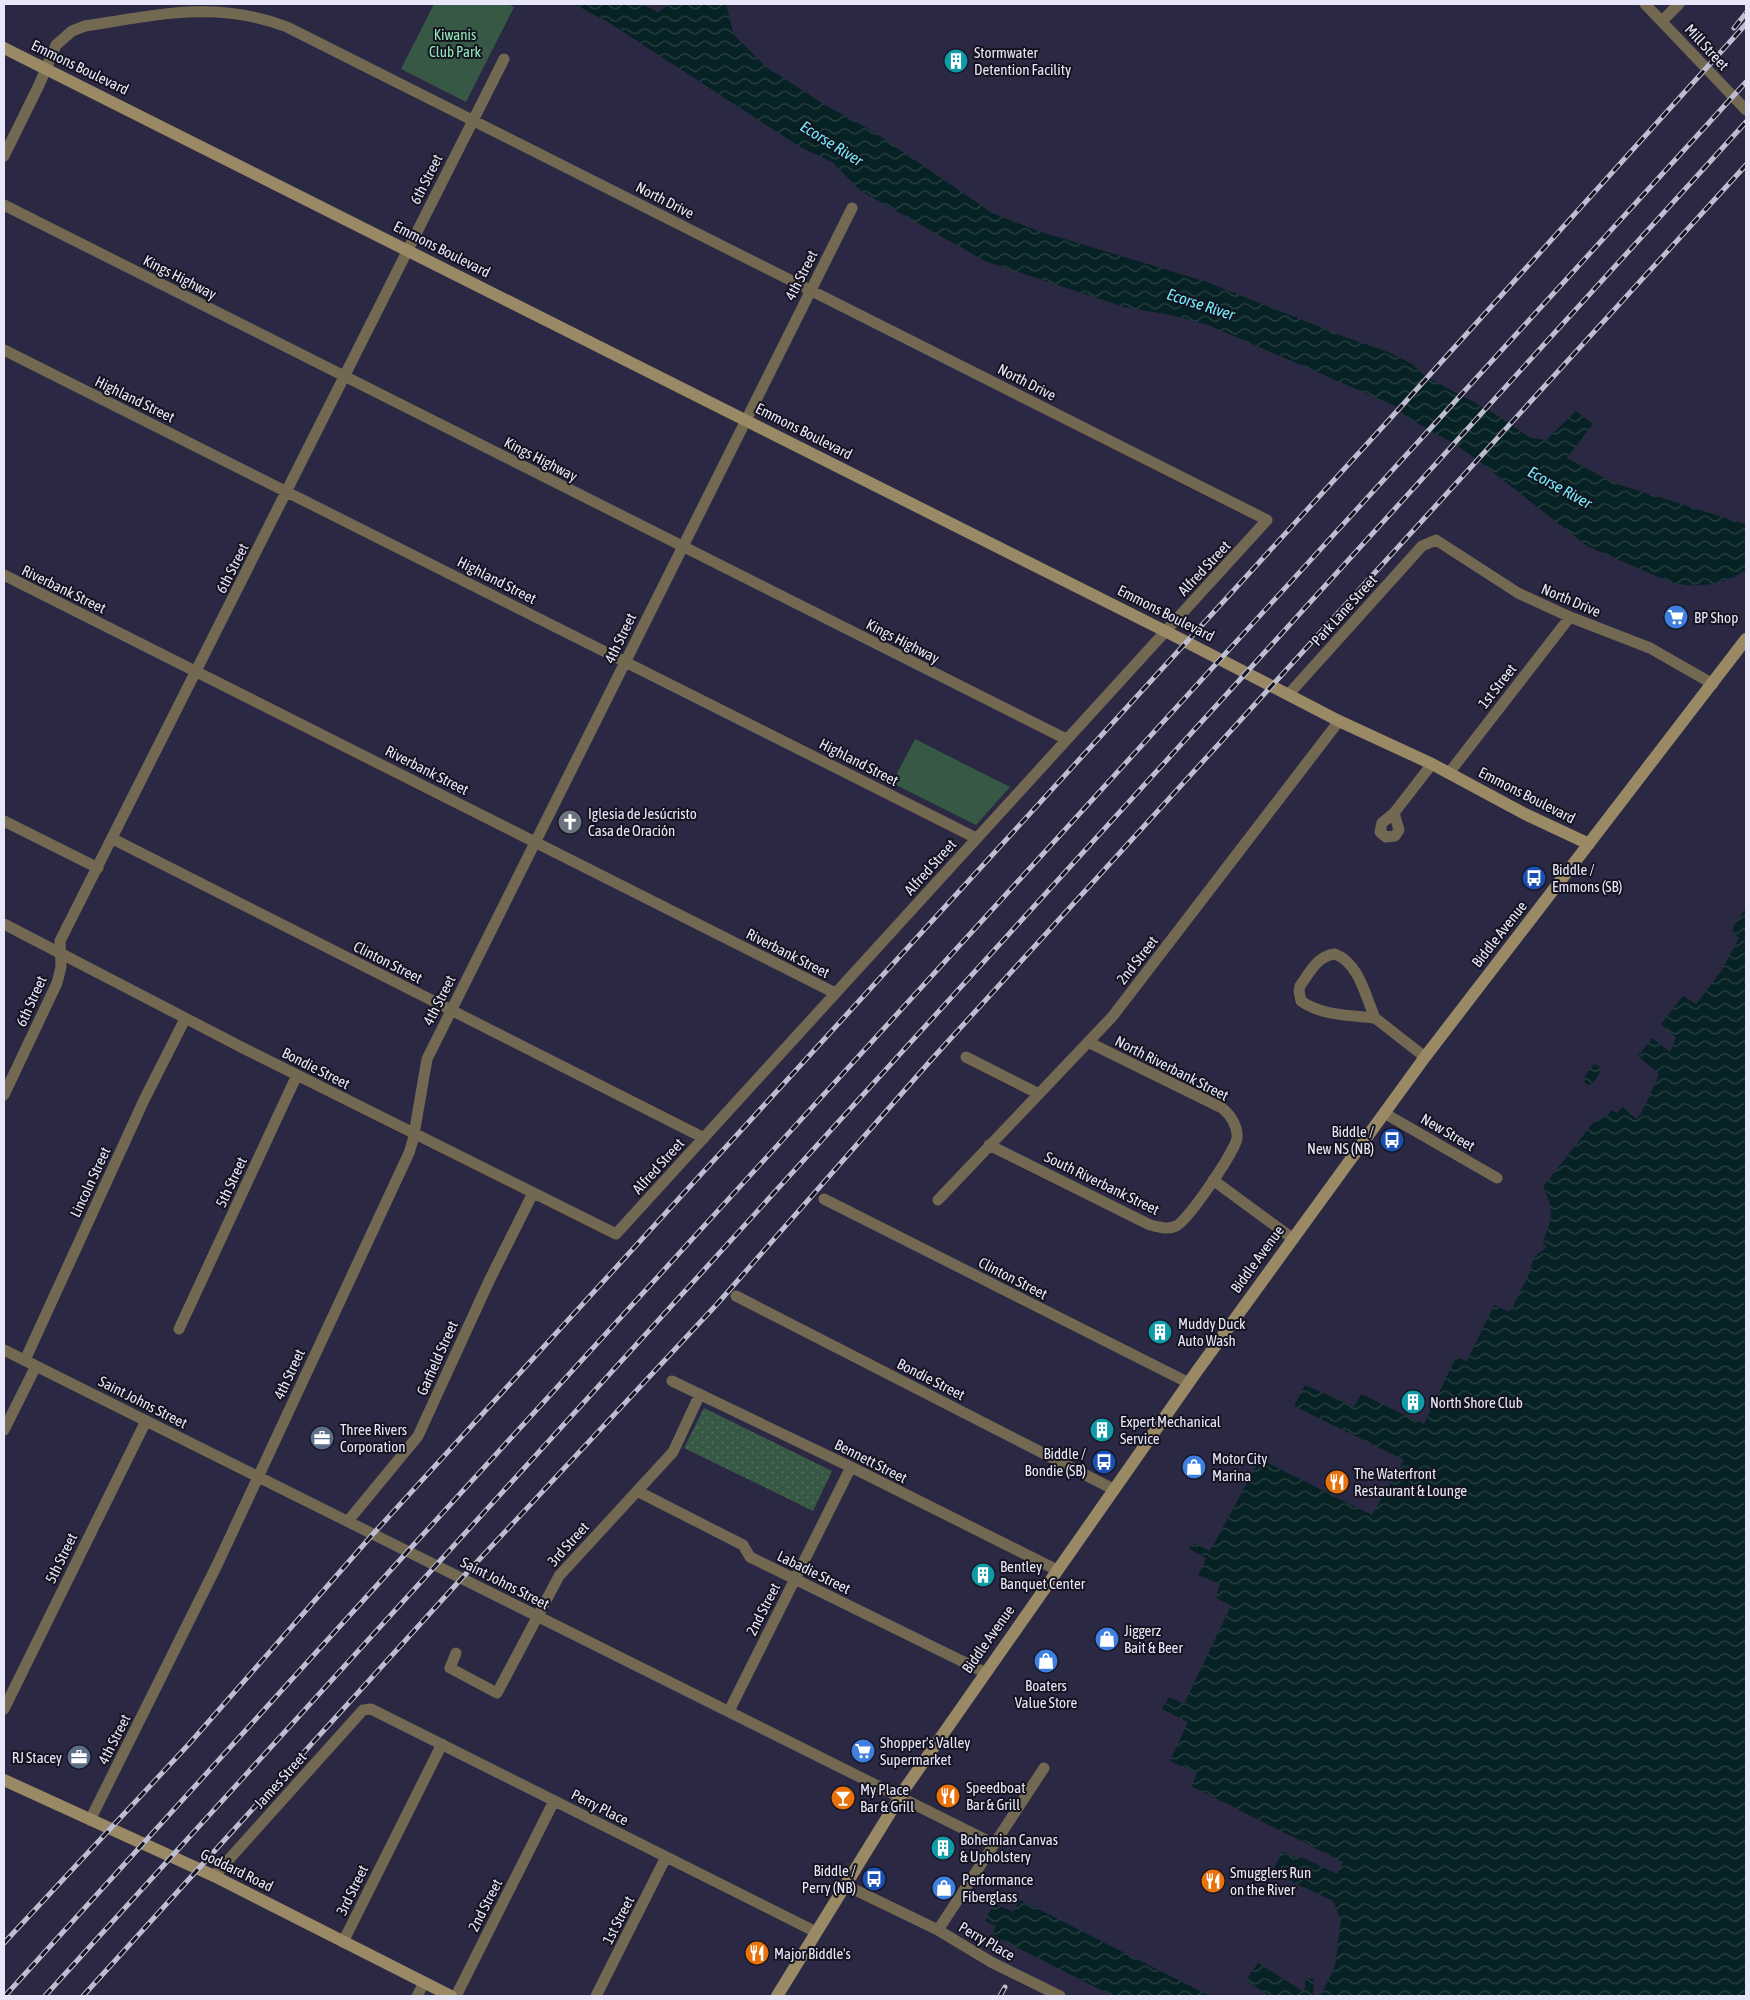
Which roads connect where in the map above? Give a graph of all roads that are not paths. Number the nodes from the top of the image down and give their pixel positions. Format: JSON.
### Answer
{"nodes":[{"id":1,"x":1645,"y":4,"type":"edge"},
{"id":2,"x":1678,"y":4,"type":"edge"},
{"id":3,"x":1662,"y":21,"type":"junction"},
{"id":4,"x":4,"y":48,"type":"edge"},
{"id":5,"x":504,"y":59,"type":"dead end"},
{"id":6,"x":46,"y":68,"type":"junction"},
{"id":7,"x":1746,"y":110,"type":"edge"},
{"id":8,"x":473,"y":119,"type":"junction"},
{"id":9,"x":4,"y":156,"type":"edge"},
{"id":10,"x":4,"y":205,"type":"edge"},
{"id":11,"x":852,"y":208,"type":"dead end"},
{"id":12,"x":407,"y":249,"type":"junction"},
{"id":13,"x":810,"y":290,"type":"junction"},
{"id":14,"x":4,"y":350,"type":"edge"},
{"id":15,"x":344,"y":376,"type":"junction"},
{"id":16,"x":746,"y":420,"type":"junction"},
{"id":17,"x":287,"y":491,"type":"junction"},
{"id":18,"x":1267,"y":520,"type":"joint"},
{"id":19,"x":1422,"y":546,"type":"joint"},
{"id":20,"x":682,"y":547,"type":"junction"},
{"id":21,"x":4,"y":575,"type":"edge"},
{"id":22,"x":1570,"y":618,"type":"junction"},
{"id":23,"x":1165,"y":631,"type":"junction"},
{"id":24,"x":1746,"y":639,"type":"edge"},
{"id":25,"x":626,"y":661,"type":"junction"},
{"id":26,"x":197,"y":671,"type":"junction"},
{"id":27,"x":1713,"y":684,"type":"junction"},
{"id":28,"x":1288,"y":695,"type":"junction"},
{"id":29,"x":1339,"y":721,"type":"junction"},
{"id":30,"x":1066,"y":739,"type":"junction"},
{"id":31,"x":1432,"y":764,"type":"junction"},
{"id":32,"x":1449,"y":773,"type":"junction"},
{"id":33,"x":1394,"y":813,"type":"dead end"},
{"id":34,"x":4,"y":821,"type":"edge"},
{"id":35,"x":976,"y":838,"type":"junction"},
{"id":36,"x":113,"y":840,"type":"junction"},
{"id":37,"x":535,"y":843,"type":"junction"},
{"id":38,"x":1589,"y":844,"type":"junction"},
{"id":39,"x":98,"y":868,"type":"junction"},
{"id":40,"x":4,"y":924,"type":"edge"},
{"id":41,"x":60,"y":953,"type":"junction"},
{"id":42,"x":835,"y":993,"type":"junction"},
{"id":43,"x":451,"y":1011,"type":"junction"},
{"id":44,"x":1375,"y":1018,"type":"junction"},
{"id":45,"x":185,"y":1019,"type":"junction"},
{"id":46,"x":1088,"y":1042,"type":"junction"},
{"id":47,"x":966,"y":1057,"type":"dead end"},
{"id":48,"x":1425,"y":1057,"type":"junction"},
{"id":49,"x":297,"y":1075,"type":"junction"},
{"id":50,"x":1039,"y":1094,"type":"junction"},
{"id":51,"x":4,"y":1095,"type":"edge"},
{"id":52,"x":1384,"y":1112,"type":"junction"},
{"id":53,"x":414,"y":1133,"type":"junction"},
{"id":54,"x":704,"y":1138,"type":"junction"},
{"id":55,"x":989,"y":1145,"type":"junction"},
{"id":56,"x":1496,"y":1178,"type":"dead end"},
{"id":57,"x":1213,"y":1180,"type":"junction"},
{"id":58,"x":534,"y":1193,"type":"junction"},
{"id":59,"x":824,"y":1199,"type":"dead end"},
{"id":60,"x":938,"y":1200,"type":"dead end"},
{"id":61,"x":616,"y":1234,"type":"joint"},
{"id":62,"x":1292,"y":1238,"type":"junction"},
{"id":63,"x":736,"y":1296,"type":"dead end"},
{"id":64,"x":179,"y":1329,"type":"dead end"},
{"id":65,"x":4,"y":1350,"type":"edge"},
{"id":66,"x":25,"y":1360,"type":"junction"},
{"id":67,"x":36,"y":1366,"type":"junction"},
{"id":68,"x":672,"y":1381,"type":"dead end"},
{"id":69,"x":1189,"y":1383,"type":"junction"},
{"id":70,"x":700,"y":1394,"type":"junction"},
{"id":71,"x":146,"y":1421,"type":"junction"},
{"id":72,"x":4,"y":1430,"type":"edge"},
{"id":73,"x":851,"y":1467,"type":"junction"},
{"id":74,"x":258,"y":1477,"type":"junction"},
{"id":75,"x":1114,"y":1489,"type":"junction"},
{"id":76,"x":637,"y":1491,"type":"junction"},
{"id":77,"x":348,"y":1521,"type":"junction"},
{"id":78,"x":1056,"y":1570,"type":"junction"},
{"id":79,"x":795,"y":1579,"type":"junction"},
{"id":80,"x":538,"y":1616,"type":"junction"},
{"id":81,"x":456,"y":1652,"type":"dead end"},
{"id":82,"x":984,"y":1672,"type":"junction"},
{"id":83,"x":4,"y":1709,"type":"edge"},
{"id":84,"x":371,"y":1709,"type":"joint"},
{"id":85,"x":729,"y":1711,"type":"junction"},
{"id":86,"x":442,"y":1744,"type":"junction"},
{"id":87,"x":1044,"y":1768,"type":"dead end"},
{"id":88,"x":4,"y":1780,"type":"edge"},
{"id":89,"x":900,"y":1796,"type":"junction"},
{"id":90,"x":554,"y":1801,"type":"junction"},
{"id":91,"x":90,"y":1820,"type":"junction"},
{"id":92,"x":994,"y":1844,"type":"junction"},
{"id":93,"x":666,"y":1857,"type":"junction"},
{"id":94,"x":214,"y":1876,"type":"junction"},
{"id":95,"x":845,"y":1885,"type":"junction"},
{"id":96,"x":938,"y":1930,"type":"junction"},
{"id":97,"x":816,"y":1932,"type":"junction"},
{"id":98,"x":343,"y":1942,"type":"junction"},
{"id":99,"x":424,"y":1982,"type":"junction"},
{"id":100,"x":417,"y":1996,"type":"edge"},
{"id":101,"x":451,"y":1996,"type":"edge"},
{"id":102,"x":456,"y":1996,"type":"edge"},
{"id":103,"x":596,"y":1996,"type":"edge"},
{"id":104,"x":777,"y":1996,"type":"edge"},
{"id":105,"x":1060,"y":1996,"type":"edge"}],
"edges":[{"from":1,"to":3,"type":"street","name":"Mill Street"},
{"from":2,"to":3,"type":"street"},
{"from":3,"to":7,"type":"street","name":"Mill Street"},
{"from":4,"to":6,"type":"street","name":"Emmons Boulevard"},
{"from":5,"to":8,"type":"street","name":"6th Street"},
{"from":6,"to":8,"type":"street","name":"North Drive"},
{"from":6,"to":9,"type":"street","name":"North Drive"},
{"from":6,"to":12,"type":"street","name":"Emmons Boulevard"},
{"from":8,"to":12,"type":"street","name":"6th Street"},
{"from":8,"to":13,"type":"street","name":"North Drive"},
{"from":10,"to":15,"type":"street","name":"Kings Highway"},
{"from":11,"to":13,"type":"street","name":"4th Street"},
{"from":12,"to":15,"type":"street","name":"6th Street"},
{"from":12,"to":16,"type":"street","name":"Emmons Boulevard"},
{"from":13,"to":16,"type":"street","name":"4th Street"},
{"from":13,"to":18,"type":"street","name":"North Drive"},
{"from":14,"to":17,"type":"street","name":"Highland Street"},
{"from":15,"to":17,"type":"street","name":"6th Street"},
{"from":15,"to":20,"type":"street","name":"Kings Highway"},
{"from":16,"to":20,"type":"street","name":"4th Street"},
{"from":16,"to":23,"type":"street","name":"Emmons Boulevard"},
{"from":17,"to":25,"type":"street","name":"Highland Street"},
{"from":17,"to":26,"type":"street","name":"6th Street"},
{"from":18,"to":23,"type":"street","name":"Alfred Street"},
{"from":19,"to":22,"type":"street","name":"North Drive"},
{"from":19,"to":28,"type":"street","name":"Park Lane Street"},
{"from":20,"to":25,"type":"street","name":"4th Street"},
{"from":20,"to":30,"type":"street","name":"Kings Highway"},
{"from":21,"to":26,"type":"street","name":"Riverbank Street"},
{"from":22,"to":27,"type":"street","name":"North Drive"},
{"from":22,"to":32,"type":"street","name":"1st Street"},
{"from":23,"to":28,"type":"street","name":"Emmons Boulevard"},
{"from":23,"to":30,"type":"street","name":"Alfred Street"},
{"from":24,"to":27,"type":"street","name":"Biddle Avenue"},
{"from":25,"to":35,"type":"street","name":"Highland Street"},
{"from":25,"to":37,"type":"street","name":"4th Street"},
{"from":26,"to":36,"type":"street","name":"6th Street"},
{"from":26,"to":37,"type":"street","name":"Riverbank Street"},
{"from":27,"to":38,"type":"street","name":"Biddle Avenue"},
{"from":28,"to":29,"type":"street","name":"Emmons Boulevard"},
{"from":29,"to":31,"type":"street","name":"Emmons Boulevard"},
{"from":29,"to":46,"type":"street","name":"2nd Street"},
{"from":30,"to":35,"type":"street","name":"Alfred Street"},
{"from":31,"to":32,"type":"street","name":"Emmons Boulevard"},
{"from":31,"to":33,"type":"street"},
{"from":32,"to":38,"type":"street","name":"Emmons Boulevard"},
{"from":34,"to":39,"type":"street"},
{"from":35,"to":42,"type":"street","name":"Alfred Street"},
{"from":36,"to":39,"type":"street","name":"6th Street"},
{"from":36,"to":43,"type":"street","name":"Clinton Street"},
{"from":37,"to":42,"type":"street","name":"Riverbank Street"},
{"from":37,"to":43,"type":"street","name":"4th Street"},
{"from":38,"to":48,"type":"street","name":"Biddle Avenue"},
{"from":39,"to":41,"type":"street","name":"6th Street"},
{"from":40,"to":41,"type":"street","name":"Bondie Street"},
{"from":41,"to":45,"type":"street","name":"Bondie Street"},
{"from":41,"to":51,"type":"street","name":"6th Street"},
{"from":42,"to":54,"type":"street","name":"Alfred Street"},
{"from":43,"to":53,"type":"street","name":"4th Street"},
{"from":43,"to":54,"type":"street","name":"Clinton Street"},
{"from":44,"to":44,"type":"street"},
{"from":44,"to":48,"type":"street"},
{"from":45,"to":49,"type":"street","name":"Bondie Street"},
{"from":45,"to":66,"type":"street","name":"Lincoln Street"},
{"from":46,"to":50,"type":"street","name":"2nd Street"},
{"from":46,"to":57,"type":"street","name":"North Riverbank Street"},
{"from":47,"to":50,"type":"street"},
{"from":48,"to":52,"type":"street","name":"Biddle Avenue"},
{"from":49,"to":53,"type":"street","name":"Bondie Street"},
{"from":49,"to":64,"type":"street","name":"5th Street"},
{"from":50,"to":55,"type":"street","name":"2nd Street"},
{"from":52,"to":56,"type":"street","name":"New Street"},
{"from":52,"to":62,"type":"street","name":"Biddle Avenue"},
{"from":53,"to":58,"type":"street","name":"Bondie Street"},
{"from":53,"to":74,"type":"street","name":"4th Street"},
{"from":54,"to":61,"type":"street","name":"Alfred Street"},
{"from":55,"to":57,"type":"street","name":"South Riverbank Street"},
{"from":55,"to":60,"type":"street","name":"2nd Street"},
{"from":57,"to":62,"type":"street"},
{"from":58,"to":61,"type":"street","name":"Bondie Street"},
{"from":58,"to":77,"type":"street","name":"Garfield Street"},
{"from":59,"to":69,"type":"street","name":"Clinton Street"},
{"from":62,"to":69,"type":"street","name":"Biddle Avenue"},
{"from":63,"to":75,"type":"street","name":"Bondie Street"},
{"from":65,"to":66,"type":"street","name":"Saint Johns Street"},
{"from":66,"to":67,"type":"street","name":"Saint Johns Street"},
{"from":67,"to":71,"type":"street","name":"Saint Johns Street"},
{"from":67,"to":72,"type":"street"},
{"from":68,"to":70,"type":"street","name":"Bennett Street"},
{"from":69,"to":75,"type":"street","name":"Biddle Avenue"},
{"from":70,"to":73,"type":"street","name":"Bennett Street"},
{"from":70,"to":76,"type":"street","name":"3rd Street"},
{"from":71,"to":74,"type":"street","name":"Saint Johns Street"},
{"from":71,"to":83,"type":"street","name":"5th Street"},
{"from":73,"to":78,"type":"street","name":"Bennett Street"},
{"from":73,"to":79,"type":"street","name":"2nd Street"},
{"from":74,"to":77,"type":"street","name":"Saint Johns Street"},
{"from":74,"to":91,"type":"street","name":"4th Street"},
{"from":75,"to":78,"type":"street","name":"Biddle Avenue"},
{"from":76,"to":79,"type":"street","name":"Labadie Street"},
{"from":76,"to":80,"type":"street","name":"3rd Street"},
{"from":77,"to":80,"type":"street","name":"Saint Johns Street"},
{"from":78,"to":82,"type":"street","name":"Biddle Avenue"},
{"from":79,"to":82,"type":"street","name":"Labadie Street"},
{"from":79,"to":85,"type":"street","name":"2nd Street"},
{"from":80,"to":81,"type":"street","name":"3rd Street"},
{"from":80,"to":85,"type":"street","name":"Saint Johns Street"},
{"from":82,"to":89,"type":"street","name":"Biddle Avenue"},
{"from":84,"to":86,"type":"street","name":"Perry Place"},
{"from":84,"to":94,"type":"street","name":"James Street"},
{"from":85,"to":89,"type":"street","name":"Saint Johns Street"},
{"from":86,"to":90,"type":"street","name":"Perry Place"},
{"from":86,"to":98,"type":"street","name":"3rd Street"},
{"from":87,"to":92,"type":"street"},
{"from":88,"to":91,"type":"street","name":"Goddard Road"},
{"from":89,"to":92,"type":"street","name":"Saint Johns Street"},
{"from":89,"to":95,"type":"street","name":"Biddle Avenue"},
{"from":90,"to":93,"type":"street","name":"Perry Place"},
{"from":90,"to":102,"type":"street","name":"2nd Street"},
{"from":91,"to":94,"type":"street","name":"Goddard Road"},
{"from":92,"to":96,"type":"street"},
{"from":93,"to":97,"type":"street","name":"Perry Place"},
{"from":93,"to":103,"type":"street","name":"1st Street"},
{"from":94,"to":98,"type":"street","name":"Goddard Road"},
{"from":95,"to":96,"type":"street","name":"Perry Place"},
{"from":95,"to":97,"type":"street","name":"Biddle Avenue"},
{"from":96,"to":105,"type":"street","name":"Perry Place"},
{"from":97,"to":104,"type":"street","name":"Biddle Avenue"},
{"from":98,"to":99,"type":"street","name":"Goddard Road"},
{"from":99,"to":100,"type":"street"},
{"from":99,"to":101,"type":"street","name":"Goddard Road"}]}
